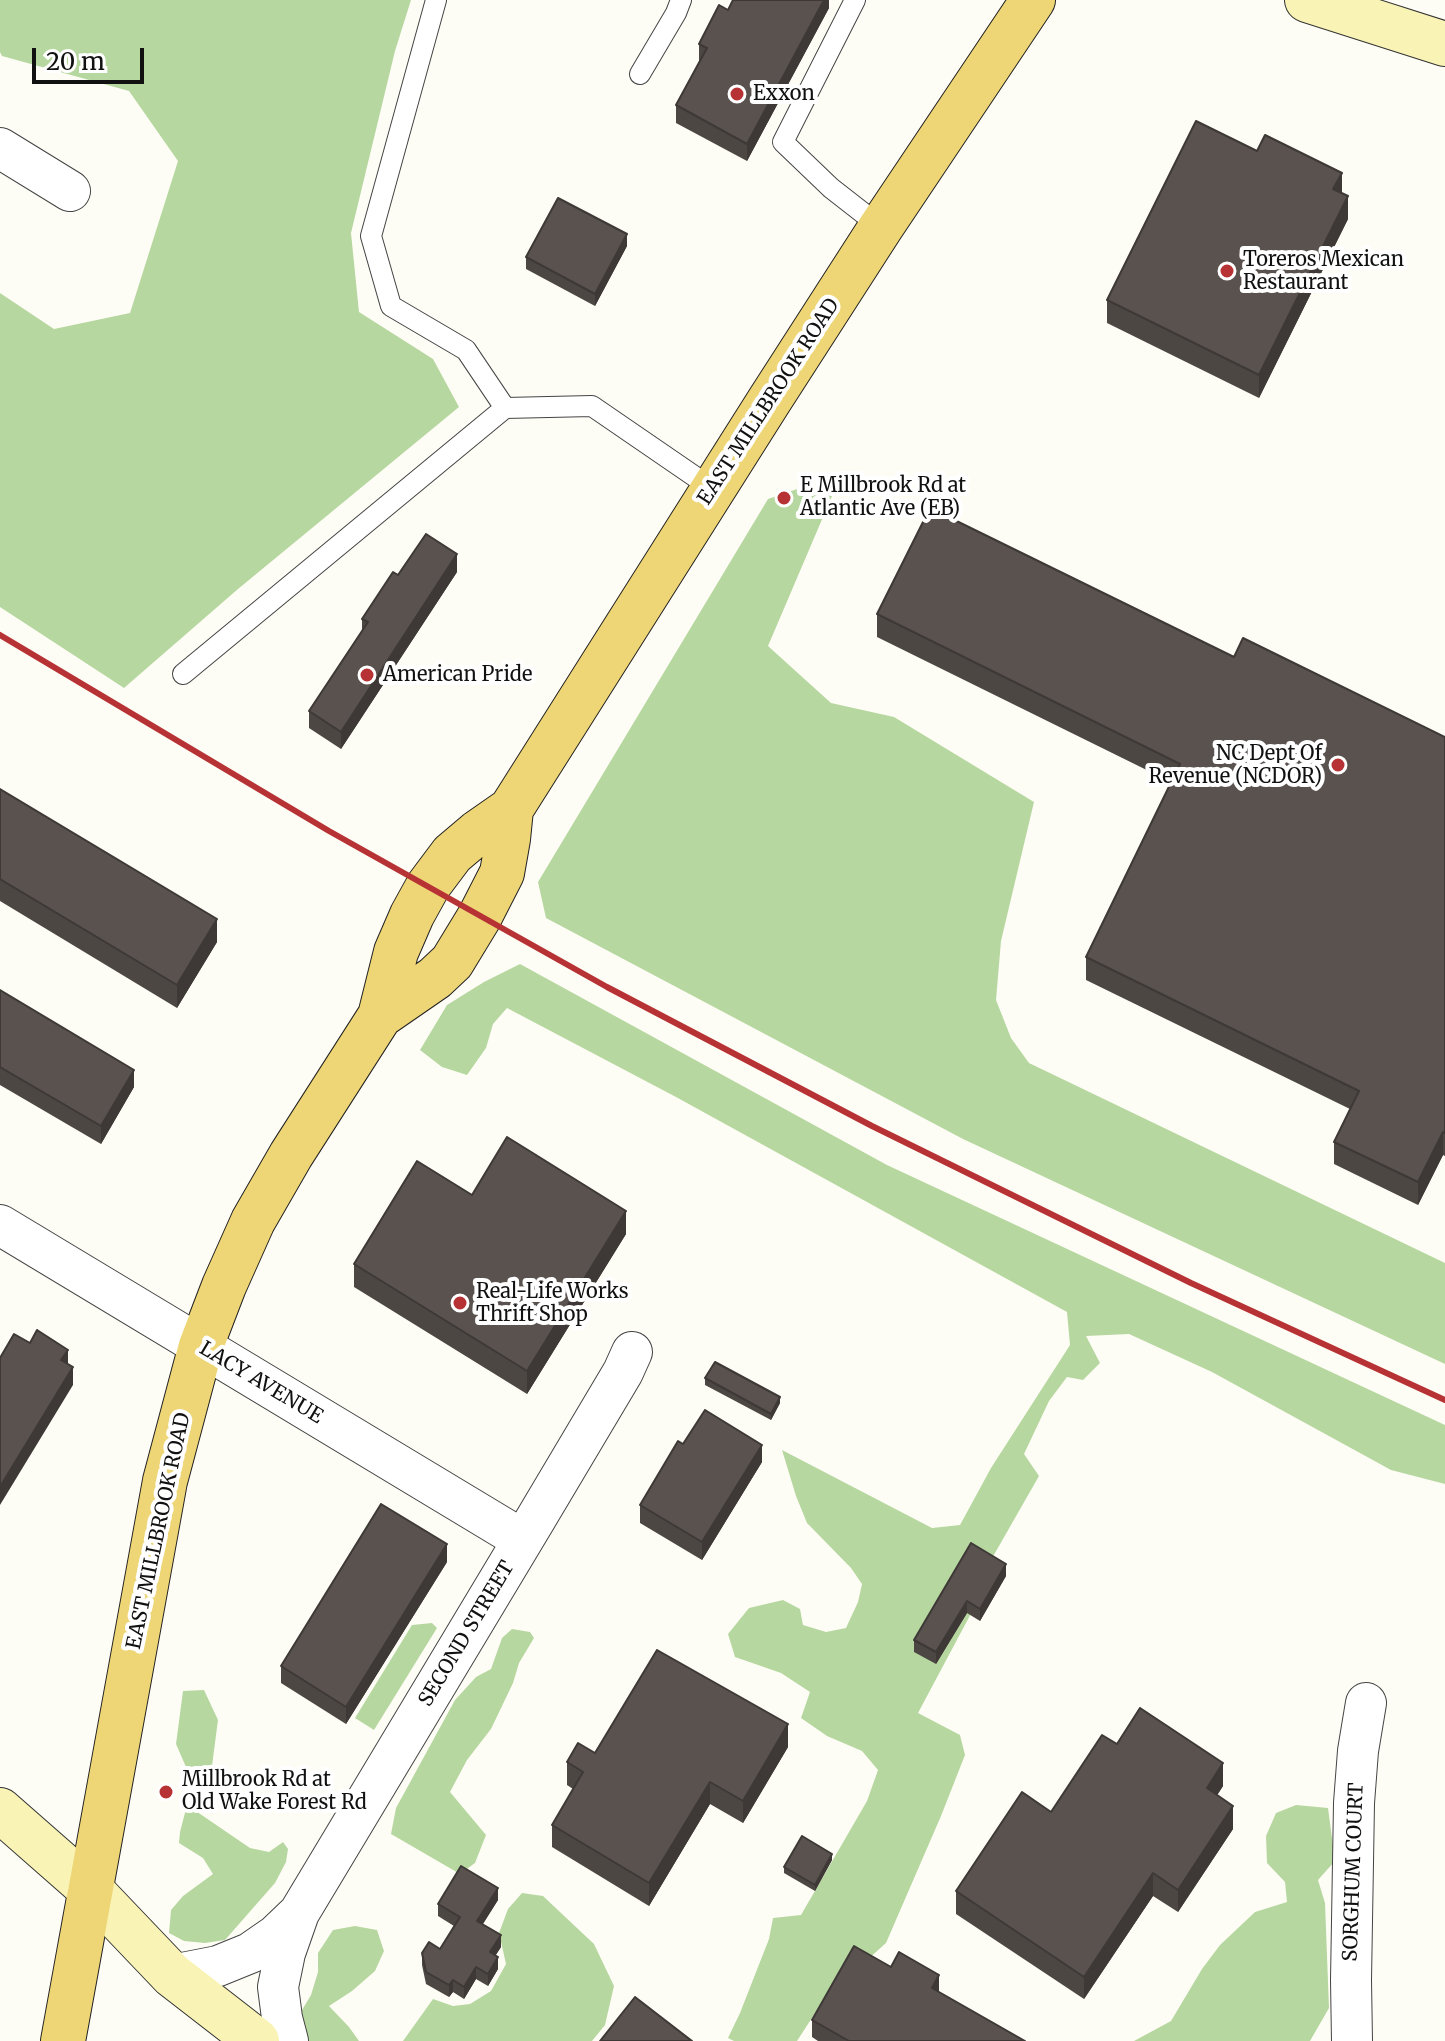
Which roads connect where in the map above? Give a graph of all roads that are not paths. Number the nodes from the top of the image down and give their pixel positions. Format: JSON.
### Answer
{"nodes":[{"id":1,"x":436,"y":0,"type":"edge"},
{"id":2,"x":681,"y":0,"type":"edge"},
{"id":3,"x":855,"y":0,"type":"edge"},
{"id":4,"x":1033,"y":0,"type":"edge"},
{"id":5,"x":1307,"y":0,"type":"edge"},
{"id":6,"x":1445,"y":44,"type":"edge"},
{"id":7,"x":640,"y":74,"type":"dead end"},
{"id":8,"x":0,"y":148,"type":"edge"},
{"id":9,"x":70,"y":191,"type":"dead end"},
{"id":10,"x":881,"y":227,"type":"junction"},
{"id":11,"x":505,"y":408,"type":"junction"},
{"id":12,"x":713,"y":489,"type":"junction"},
{"id":13,"x":183,"y":674,"type":"dead end"},
{"id":14,"x":511,"y":809,"type":"junction"},
{"id":15,"x":380,"y":1016,"type":"junction"},
{"id":16,"x":0,"y":1225,"type":"edge"},
{"id":17,"x":201,"y":1346,"type":"junction"},
{"id":18,"x":632,"y":1352,"type":"dead end"},
{"id":19,"x":523,"y":1540,"type":"junction"},
{"id":20,"x":1366,"y":1703,"type":"dead end"},
{"id":21,"x":0,"y":1810,"type":"edge"},
{"id":22,"x":90,"y":1889,"type":"junction"},
{"id":23,"x":299,"y":1913,"type":"junction"},
{"id":24,"x":172,"y":1975,"type":"junction"},
{"id":25,"x":63,"y":2041,"type":"edge"},
{"id":26,"x":257,"y":2041,"type":"edge"},
{"id":27,"x":288,"y":2041,"type":"edge"},
{"id":28,"x":1352,"y":2041,"type":"edge"}],
"edges":[{"from":1,"to":11,"type":"lane"},
{"from":2,"to":7,"type":"lane"},
{"from":3,"to":10,"type":"lane"},
{"from":4,"to":10,"type":"main road","name":"EAST MILLBROOK ROAD"},
{"from":5,"to":6,"type":"street"},
{"from":8,"to":9,"type":"street"},
{"from":10,"to":12,"type":"main road","name":"EAST MILLBROOK ROAD"},
{"from":11,"to":12,"type":"lane"},
{"from":11,"to":13,"type":"lane"},
{"from":12,"to":14,"type":"main road","name":"EAST MILLBROOK ROAD"},
{"from":14,"to":15,"type":"main road","name":"EAST MILLBROOK ROAD"},
{"from":14,"to":15,"type":"main road","name":"EAST MILLBROOK ROAD"},
{"from":15,"to":17,"type":"main road","name":"EAST MILLBROOK ROAD"},
{"from":16,"to":17,"type":"street","name":"LACY AVENUE"},
{"from":17,"to":19,"type":"street","name":"LACY AVENUE"},
{"from":17,"to":22,"type":"main road","name":"EAST MILLBROOK ROAD"},
{"from":18,"to":19,"type":"street","name":"SECOND STREET"},
{"from":19,"to":23,"type":"street","name":"SECOND STREET"},
{"from":20,"to":28,"type":"street","name":"SORGHUM COURT"},
{"from":21,"to":22,"type":"street"},
{"from":22,"to":24,"type":"street"},
{"from":22,"to":25,"type":"main road","name":"EAST MILLBROOK ROAD"},
{"from":23,"to":24,"type":"street","name":"SECOND STREET"},
{"from":23,"to":27,"type":"street","name":"SECOND STREET"},
{"from":24,"to":26,"type":"street"}]}
